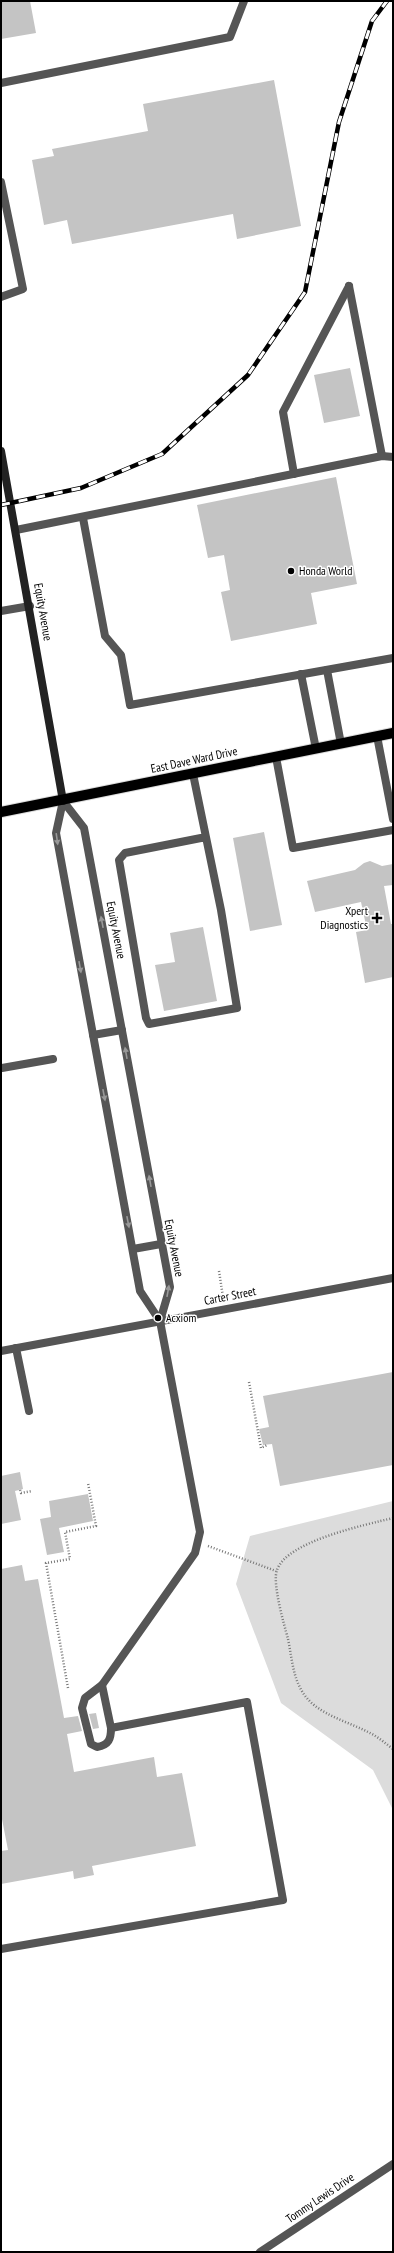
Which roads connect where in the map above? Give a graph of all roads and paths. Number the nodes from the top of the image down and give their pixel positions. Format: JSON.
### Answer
{"nodes":[{"id":1,"x":244,"y":1,"type":"edge"},
{"id":2,"x":1,"y":83,"type":"edge"},
{"id":3,"x":1,"y":182,"type":"edge"},
{"id":4,"x":1,"y":297,"type":"edge"},
{"id":5,"x":1,"y":451,"type":"edge"},
{"id":6,"x":382,"y":456,"type":"junction"},
{"id":7,"x":393,"y":457,"type":"edge"},
{"id":8,"x":2,"y":462,"type":"edge"},
{"id":9,"x":294,"y":474,"type":"junction"},
{"id":10,"x":83,"y":518,"type":"junction"},
{"id":11,"x":16,"y":530,"type":"junction"},
{"id":12,"x":30,"y":606,"type":"junction"},
{"id":13,"x":1,"y":611,"type":"edge"},
{"id":14,"x":393,"y":658,"type":"edge"},
{"id":15,"x":326,"y":670,"type":"junction"},
{"id":16,"x":301,"y":674,"type":"junction"},
{"id":17,"x":393,"y":733,"type":"edge"},
{"id":18,"x":377,"y":736,"type":"junction"},
{"id":19,"x":341,"y":744,"type":"junction"},
{"id":20,"x":316,"y":749,"type":"junction"},
{"id":21,"x":276,"y":757,"type":"junction"},
{"id":22,"x":193,"y":774,"type":"junction"},
{"id":23,"x":63,"y":801,"type":"junction"},
{"id":24,"x":1,"y":812,"type":"edge"},
{"id":25,"x":393,"y":819,"type":"edge"},
{"id":26,"x":393,"y":830,"type":"edge"},
{"id":27,"x":206,"y":838,"type":"junction"},
{"id":28,"x":122,"y":1030,"type":"junction"},
{"id":29,"x":93,"y":1035,"type":"junction"},
{"id":30,"x":53,"y":1059,"type":"dead end"},
{"id":31,"x":2,"y":1068,"type":"edge"},
{"id":32,"x":161,"y":1244,"type":"junction"},
{"id":33,"x":133,"y":1249,"type":"junction"},
{"id":34,"x":393,"y":1278,"type":"edge"},
{"id":35,"x":160,"y":1321,"type":"junction"},
{"id":36,"x":16,"y":1348,"type":"junction"},
{"id":37,"x":1,"y":1351,"type":"edge"},
{"id":38,"x":249,"y":1382,"type":"dead end"},
{"id":39,"x":28,"y":1411,"type":"dead end"},
{"id":40,"x":267,"y":1445,"type":"dead end"},
{"id":41,"x":88,"y":1483,"type":"dead end"},
{"id":42,"x":20,"y":1490,"type":"dead end"},
{"id":43,"x":32,"y":1491,"type":"dead end"},
{"id":44,"x":393,"y":1518,"type":"edge"},
{"id":45,"x":208,"y":1546,"type":"dead end"},
{"id":46,"x":276,"y":1571,"type":"junction"},
{"id":47,"x":102,"y":1685,"type":"junction"},
{"id":48,"x":68,"y":1688,"type":"dead end"},
{"id":49,"x":111,"y":1728,"type":"junction"},
{"id":50,"x":393,"y":1749,"type":"edge"},
{"id":51,"x":1,"y":1949,"type":"edge"},
{"id":52,"x":393,"y":2164,"type":"edge"},
{"id":53,"x":260,"y":2252,"type":"edge"}],
"edges":[{"from":1,"to":2,"type":"street"},
{"from":3,"to":4,"type":"street"},
{"from":5,"to":8,"type":"street","name":"Equity Avenue"},
{"from":6,"to":7,"type":"street"},
{"from":6,"to":9,"type":"street"},
{"from":6,"to":9,"type":"street"},
{"from":8,"to":11,"type":"street","name":"Equity Avenue"},
{"from":9,"to":10,"type":"street"},
{"from":10,"to":11,"type":"street"},
{"from":10,"to":16,"type":"street"},
{"from":11,"to":12,"type":"street","name":"Equity Avenue"},
{"from":12,"to":13,"type":"street"},
{"from":12,"to":23,"type":"street","name":"Equity Avenue"},
{"from":14,"to":15,"type":"street"},
{"from":15,"to":16,"type":"street"},
{"from":15,"to":19,"type":"street"},
{"from":16,"to":20,"type":"street"},
{"from":17,"to":18,"type":"main road","name":"East Dave Ward Drive"},
{"from":18,"to":19,"type":"main road","name":"East Dave Ward Drive"},
{"from":18,"to":25,"type":"street"},
{"from":19,"to":20,"type":"main road","name":"East Dave Ward Drive"},
{"from":20,"to":21,"type":"main road","name":"East Dave Ward Drive"},
{"from":21,"to":22,"type":"main road","name":"East Dave Ward Drive"},
{"from":21,"to":26,"type":"street"},
{"from":22,"to":23,"type":"main road","name":"East Dave Ward Drive"},
{"from":22,"to":27,"type":"street"},
{"from":23,"to":24,"type":"main road","name":"East Dave Ward Drive"},
{"from":28,"to":23,"type":"street","name":"Equity Avenue","one_way":true},
{"from":23,"to":29,"type":"street","name":"Equity Avenue","one_way":true},
{"from":27,"to":27,"type":"street"},
{"from":28,"to":29,"type":"street"},
{"from":32,"to":28,"type":"street","name":"Equity Avenue","one_way":true},
{"from":29,"to":33,"type":"street","name":"Equity Avenue","one_way":true},
{"from":30,"to":31,"type":"street"},
{"from":32,"to":33,"type":"street"},
{"from":35,"to":32,"type":"street","name":"Equity Avenue","one_way":true},
{"from":33,"to":35,"type":"street","name":"Equity Avenue"},
{"from":34,"to":35,"type":"street","name":"Carter Street"},
{"from":35,"to":36,"type":"street","name":"Carter Street"},
{"from":35,"to":47,"type":"street"},
{"from":36,"to":37,"type":"street","name":"Carter Street"},
{"from":36,"to":39,"type":"street"},
{"from":38,"to":40,"type":"path"},
{"from":41,"to":48,"type":"path"},
{"from":42,"to":43,"type":"path"},
{"from":44,"to":46,"type":"path"},
{"from":45,"to":46,"type":"path"},
{"from":46,"to":50,"type":"path"},
{"from":47,"to":49,"type":"street"},
{"from":47,"to":49,"type":"street"},
{"from":49,"to":51,"type":"street"},
{"from":52,"to":53,"type":"street","name":"Tommy Lewis Drive"}]}
